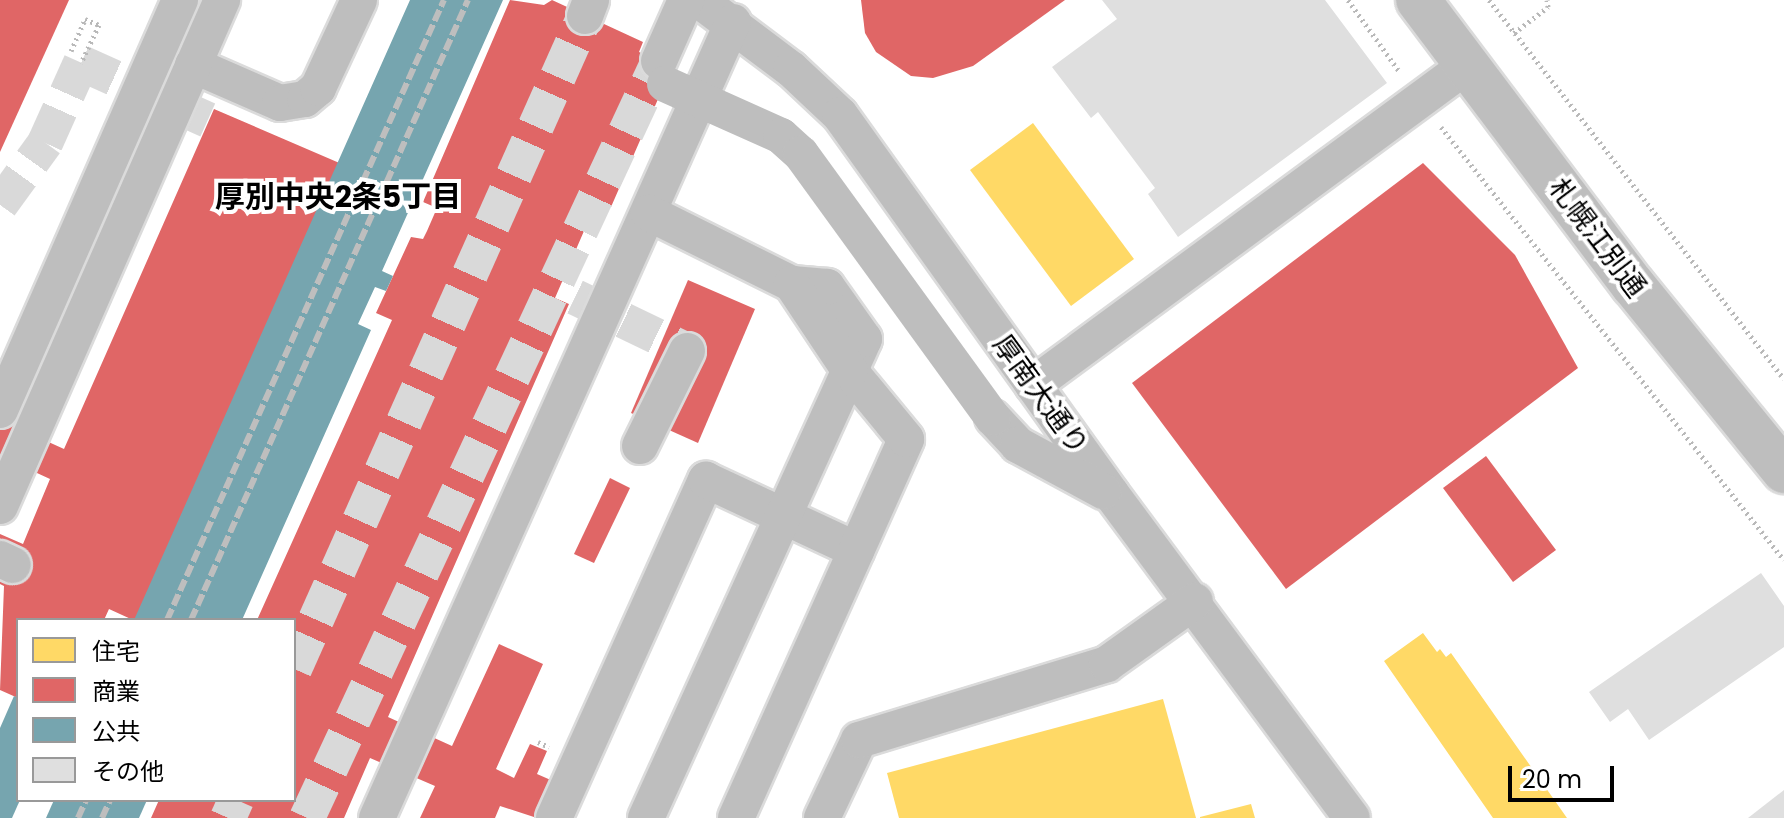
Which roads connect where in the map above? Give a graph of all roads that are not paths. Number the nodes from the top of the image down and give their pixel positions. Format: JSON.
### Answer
{"nodes":[{"id":1,"x":180,"y":0,"type":"edge"},
{"id":2,"x":222,"y":0,"type":"edge"},
{"id":3,"x":359,"y":0,"type":"edge"},
{"id":4,"x":686,"y":0,"type":"edge"},
{"id":5,"x":699,"y":0,"type":"edge"},
{"id":6,"x":1418,"y":0,"type":"edge"},
{"id":7,"x":733,"y":22,"type":"junction"},
{"id":8,"x":193,"y":65,"type":"junction"},
{"id":9,"x":1466,"y":66,"type":"junction"},
{"id":10,"x":649,"y":213,"type":"junction"},
{"id":11,"x":687,"y":351,"type":"dead end"},
{"id":12,"x":850,"y":371,"type":"junction"},
{"id":13,"x":1033,"y":385,"type":"junction"},
{"id":14,"x":0,"y":410,"type":"edge"},
{"id":15,"x":640,"y":446,"type":"dead end"},
{"id":16,"x":1784,"y":471,"type":"edge"},
{"id":17,"x":1112,"y":495,"type":"junction"},
{"id":18,"x":0,"y":506,"type":"edge"},
{"id":19,"x":783,"y":515,"type":"junction"},
{"id":20,"x":856,"y":550,"type":"junction"},
{"id":21,"x":1195,"y":601,"type":"junction"},
{"id":22,"x":377,"y":818,"type":"edge"},
{"id":23,"x":554,"y":818,"type":"edge"},
{"id":24,"x":646,"y":818,"type":"edge"},
{"id":25,"x":736,"y":818,"type":"edge"},
{"id":26,"x":822,"y":818,"type":"edge"},
{"id":27,"x":1352,"y":818,"type":"edge"}],
"edges":[{"from":1,"to":14,"type":"street"},
{"from":2,"to":8,"type":"street"},
{"from":3,"to":8,"type":"street"},
{"from":4,"to":17,"type":"street","bridge":true},
{"from":5,"to":7,"type":"street","name":"厚南大通り"},
{"from":6,"to":9,"type":"highway","name":"札幌江別通"},
{"from":7,"to":10,"type":"street"},
{"from":7,"to":13,"type":"street","name":"厚南大通り"},
{"from":8,"to":18,"type":"street"},
{"from":9,"to":13,"type":"street"},
{"from":9,"to":16,"type":"highway","name":"札幌江別通"},
{"from":10,"to":12,"type":"street"},
{"from":10,"to":22,"type":"street"},
{"from":11,"to":15,"type":"street"},
{"from":12,"to":19,"type":"street"},
{"from":12,"to":20,"type":"street"},
{"from":13,"to":17,"type":"street","name":"厚南大通り"},
{"from":17,"to":21,"type":"street","name":"厚南大通り"},
{"from":19,"to":20,"type":"street"},
{"from":19,"to":23,"type":"street"},
{"from":19,"to":24,"type":"street"},
{"from":20,"to":25,"type":"street"},
{"from":21,"to":26,"type":"street"},
{"from":21,"to":27,"type":"street","name":"厚南大通り"}]}
